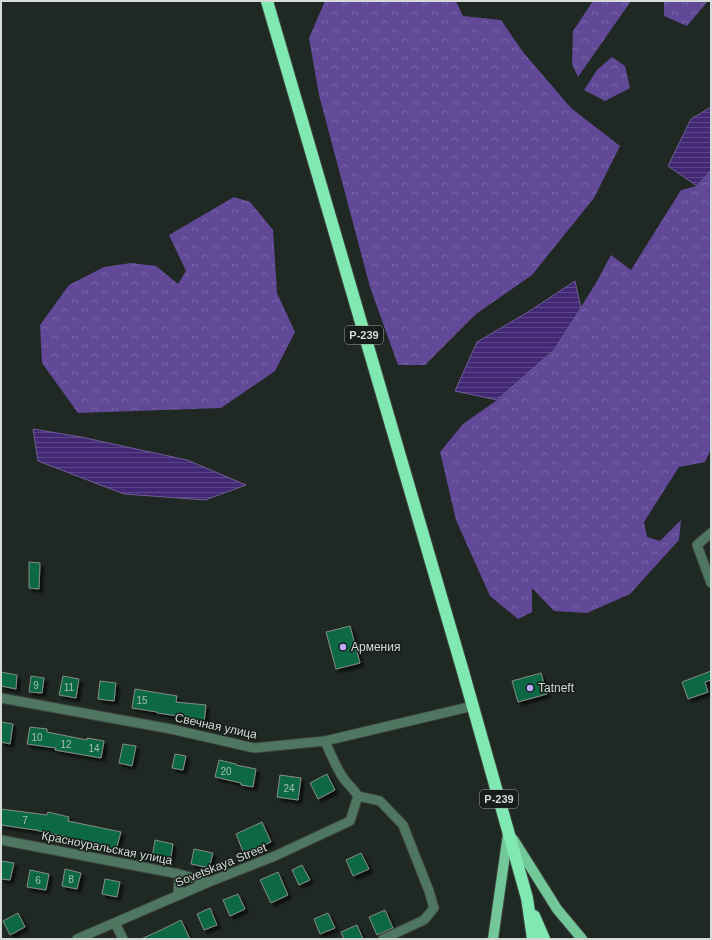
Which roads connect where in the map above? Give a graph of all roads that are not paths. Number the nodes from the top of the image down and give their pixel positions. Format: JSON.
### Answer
{"nodes":[{"id":1,"x":266,"y":1,"type":"edge"},
{"id":2,"x":711,"y":533,"type":"edge"},
{"id":3,"x":711,"y":584,"type":"edge"},
{"id":4,"x":1,"y":698,"type":"edge"},
{"id":5,"x":473,"y":706,"type":"junction"},
{"id":6,"x":325,"y":741,"type":"junction"},
{"id":7,"x":358,"y":796,"type":"junction"},
{"id":8,"x":508,"y":832,"type":"junction"},
{"id":9,"x":1,"y":840,"type":"edge"},
{"id":10,"x":179,"y":874,"type":"junction"},
{"id":11,"x":209,"y":882,"type":"junction"},
{"id":12,"x":178,"y":895,"type":"junction"},
{"id":13,"x":527,"y":898,"type":"junction"},
{"id":14,"x":115,"y":923,"type":"junction"},
{"id":15,"x":77,"y":939,"type":"edge"},
{"id":16,"x":123,"y":939,"type":"edge"},
{"id":17,"x":383,"y":939,"type":"edge"},
{"id":18,"x":493,"y":939,"type":"edge"},
{"id":19,"x":533,"y":939,"type":"edge"},
{"id":20,"x":544,"y":939,"type":"edge"},
{"id":21,"x":582,"y":939,"type":"edge"}],
"edges":[{"from":1,"to":5,"type":"highway","number":"Р-239"},
{"from":2,"to":3,"type":"street"},
{"from":4,"to":6,"type":"street","name":"Свечная улица"},
{"from":5,"to":6,"type":"street","name":"Свечная улица"},
{"from":5,"to":8,"type":"highway","number":"Р-239"},
{"from":6,"to":7,"type":"street"},
{"from":7,"to":11,"type":"street","name":"Sovetskaya Street"},
{"from":7,"to":17,"type":"street"},
{"from":8,"to":13,"type":"highway","number":"Р-239"},
{"from":8,"to":18,"type":"main road"},
{"from":8,"to":21,"type":"main road"},
{"from":9,"to":10,"type":"street","name":"Красноуральская улица"},
{"from":10,"to":11,"type":"street","name":"Красноуральская улица"},
{"from":10,"to":12,"type":"street"},
{"from":11,"to":12,"type":"street","name":"Sovetskaya Street"},
{"from":12,"to":14,"type":"street","name":"Sovetskaya Street"},
{"from":13,"to":19,"type":"highway","number":"Р-239"},
{"from":13,"to":20,"type":"highway","number":"Р-239"},
{"from":14,"to":15,"type":"street","name":"Sovetskaya Street"},
{"from":14,"to":16,"type":"street"}]}
